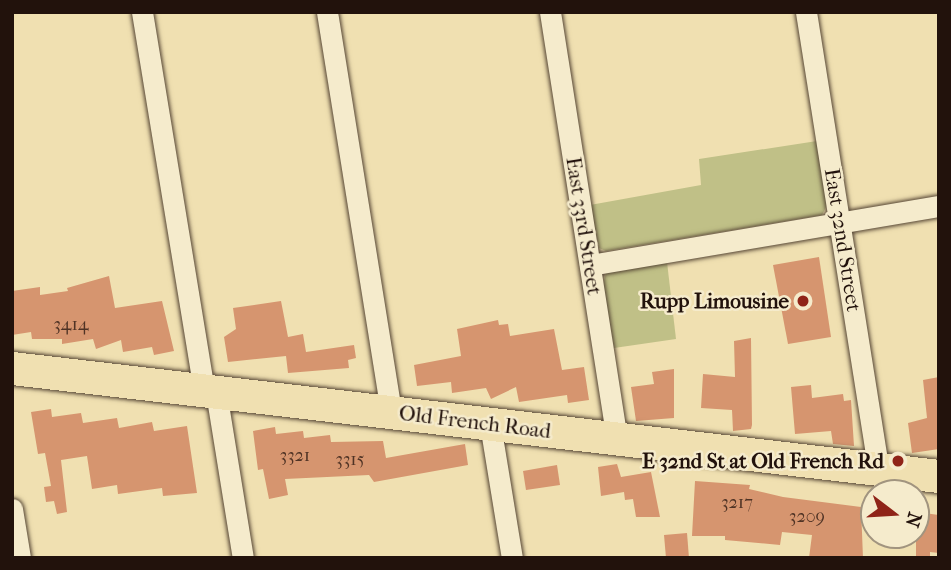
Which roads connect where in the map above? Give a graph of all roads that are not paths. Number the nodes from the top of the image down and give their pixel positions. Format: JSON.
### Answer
{"nodes":[{"id":1,"x":142,"y":12,"type":"edge"},
{"id":2,"x":327,"y":12,"type":"edge"},
{"id":3,"x":550,"y":12,"type":"edge"},
{"id":4,"x":806,"y":12,"type":"edge"},
{"id":5,"x":939,"y":206,"type":"edge"},
{"id":6,"x":840,"y":222,"type":"junction"},
{"id":7,"x":590,"y":265,"type":"junction"},
{"id":8,"x":12,"y":368,"type":"edge"},
{"id":9,"x":210,"y":391,"type":"junction"},
{"id":10,"x":391,"y":412,"type":"junction"},
{"id":11,"x":490,"y":424,"type":"junction"},
{"id":12,"x":617,"y":440,"type":"junction"},
{"id":13,"x":878,"y":469,"type":"junction"},
{"id":14,"x":939,"y":476,"type":"edge"},
{"id":15,"x":12,"y":509,"type":"edge"},
{"id":16,"x":20,"y":558,"type":"edge"},
{"id":17,"x":243,"y":558,"type":"edge"},
{"id":18,"x":512,"y":558,"type":"edge"}],
"edges":[{"from":1,"to":9,"type":"street"},
{"from":2,"to":10,"type":"street"},
{"from":3,"to":7,"type":"street","name":"East 33rd Street"},
{"from":4,"to":6,"type":"street","name":"East 32nd Street"},
{"from":5,"to":6,"type":"street"},
{"from":6,"to":7,"type":"street"},
{"from":6,"to":13,"type":"street","name":"East 32nd Street"},
{"from":7,"to":12,"type":"street","name":"East 33rd Street"},
{"from":8,"to":9,"type":"main road","name":"Old French Road"},
{"from":9,"to":10,"type":"main road","name":"Old French Road"},
{"from":9,"to":17,"type":"street"},
{"from":10,"to":11,"type":"main road","name":"Old French Road"},
{"from":11,"to":12,"type":"main road","name":"Old French Road"},
{"from":11,"to":18,"type":"street"},
{"from":12,"to":13,"type":"main road","name":"Old French Road"},
{"from":13,"to":14,"type":"main road","name":"Old French Road"},
{"from":15,"to":16,"type":"street"}]}
